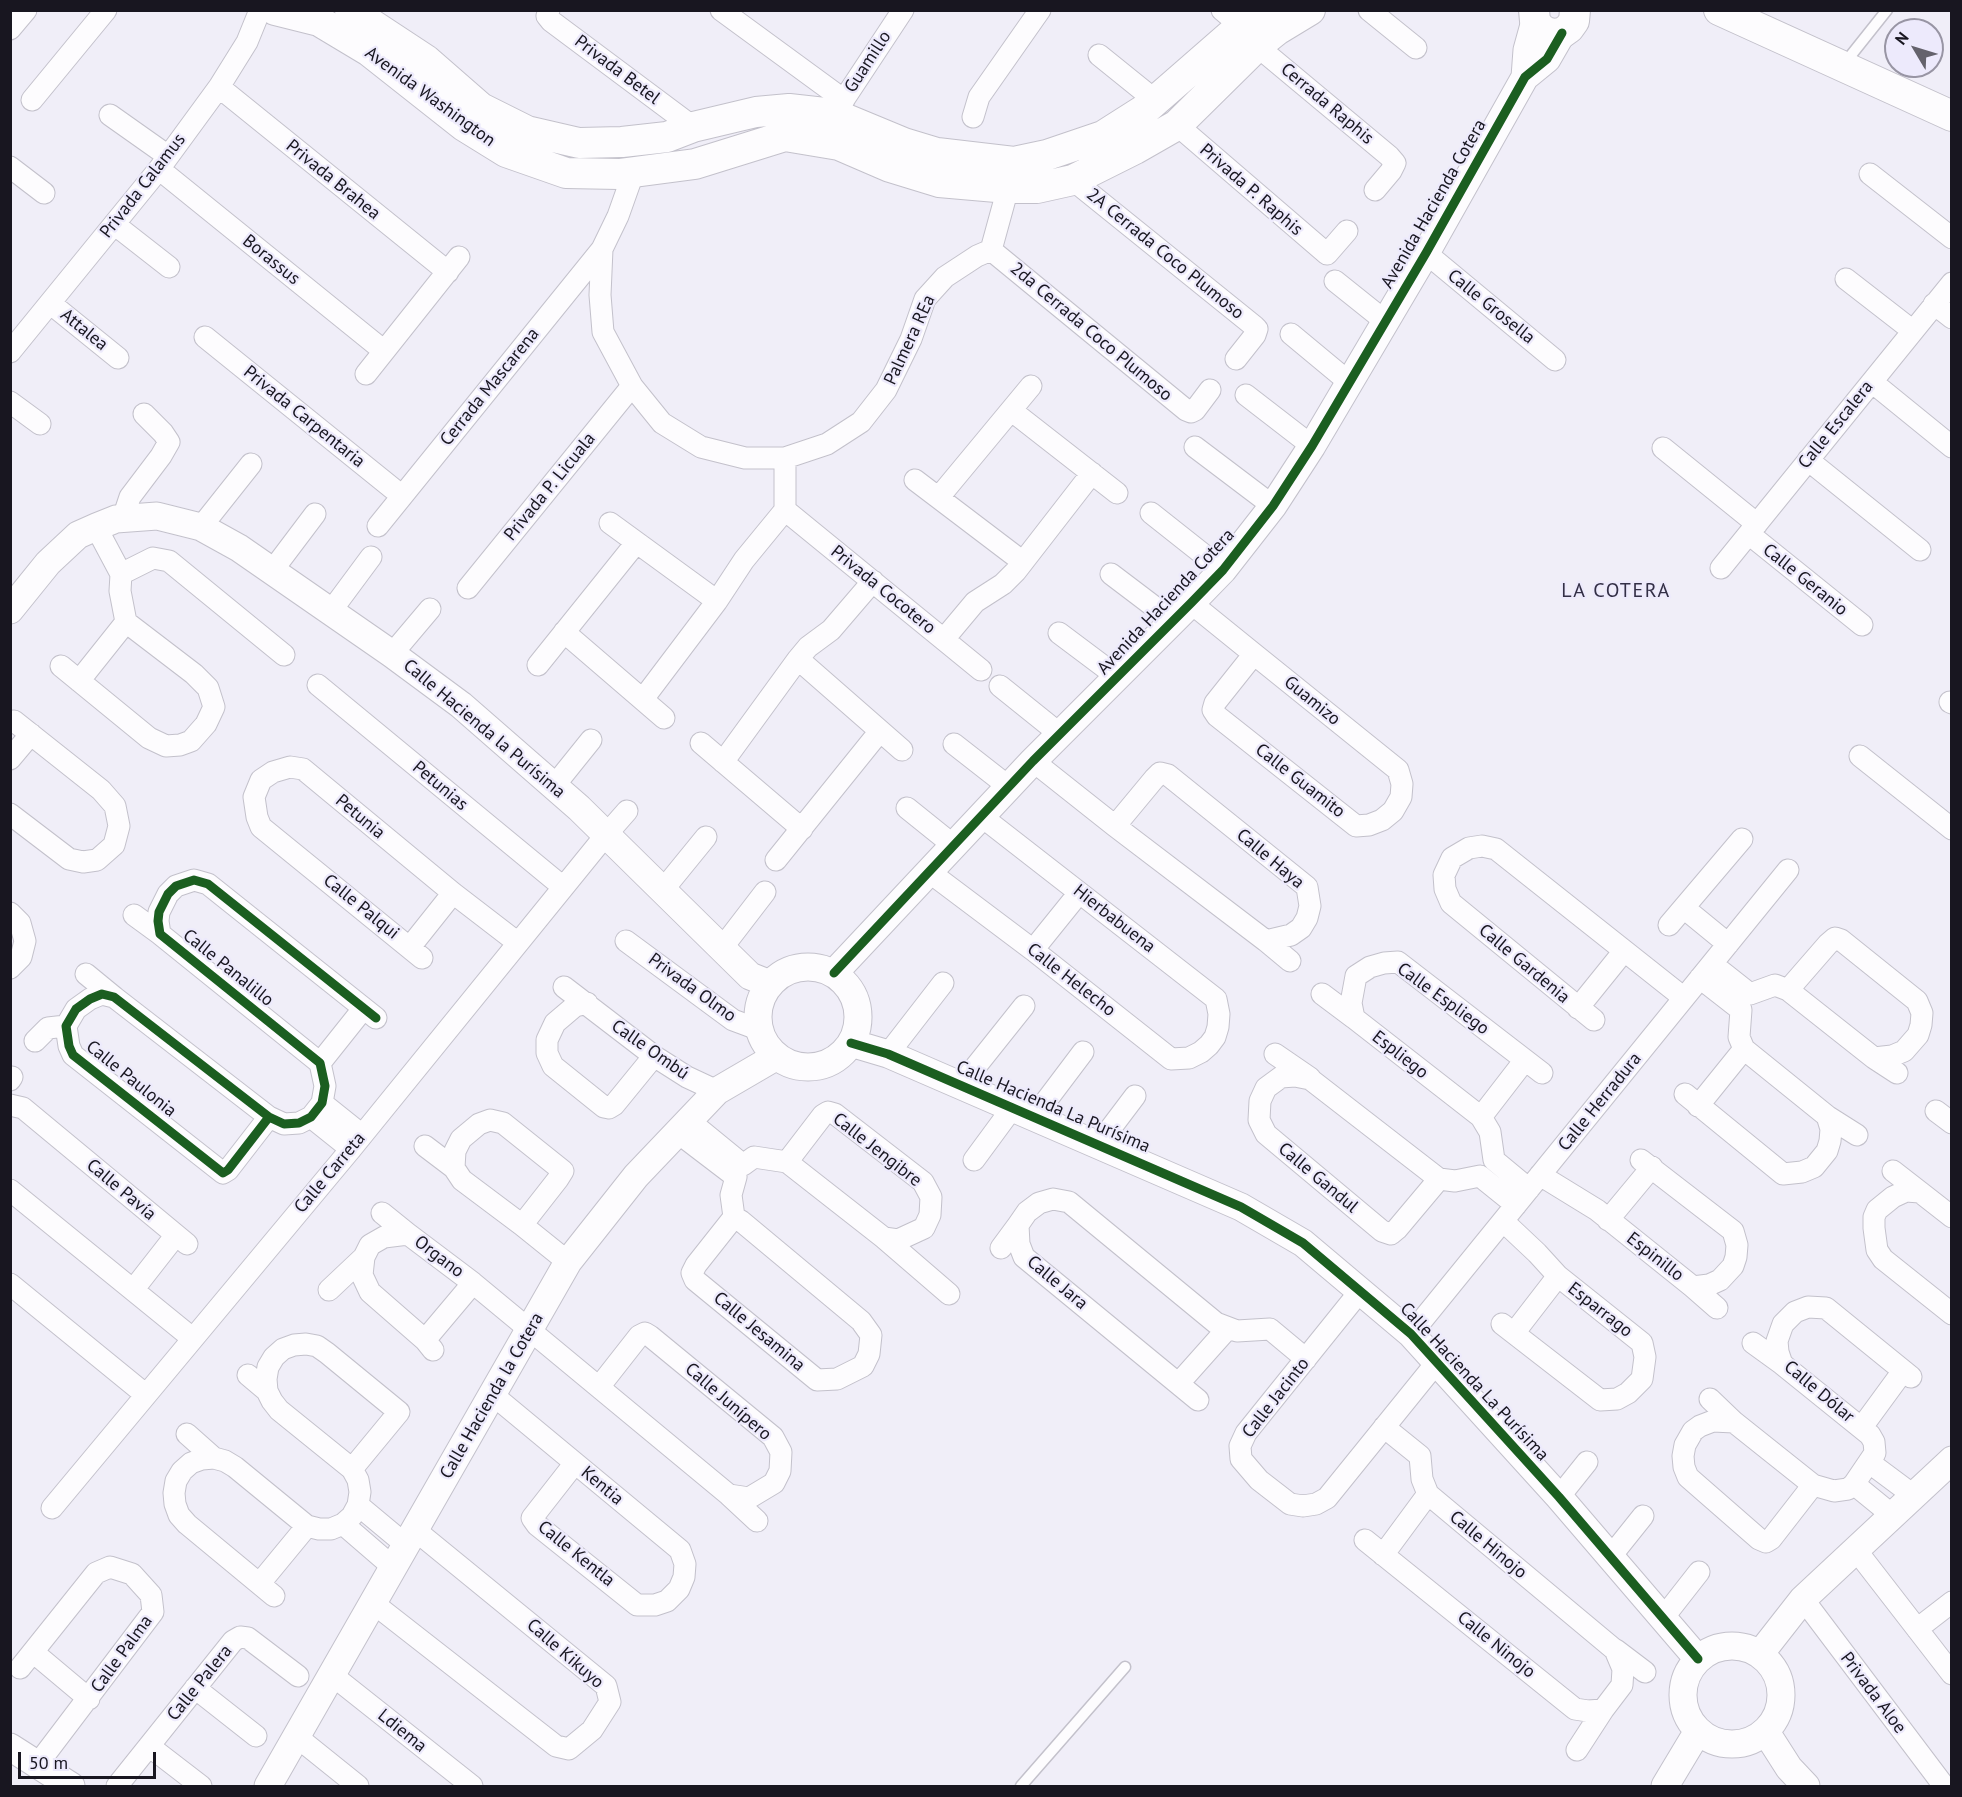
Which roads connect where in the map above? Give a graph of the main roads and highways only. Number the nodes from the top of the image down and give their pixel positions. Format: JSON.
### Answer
{"nodes":[{"id":1,"x":275,"y":10,"type":"edge"},
{"id":2,"x":350,"y":10,"type":"edge"},
{"id":3,"x":1269,"y":10,"type":"edge"},
{"id":4,"x":1311,"y":10,"type":"edge"},
{"id":5,"x":1719,"y":10,"type":"edge"},
{"id":6,"x":1533,"y":14,"type":"edge"},
{"id":7,"x":1573,"y":17,"type":"edge"},
{"id":8,"x":1240,"y":28,"type":"edge"},
{"id":9,"x":1952,"y":116,"type":"edge"},
{"id":10,"x":1011,"y":175,"type":"junction"}],
"edges":[{"from":1,"to":10,"type":"main road","name":"Avenida Washington"},
{"from":2,"to":10,"type":"main road","name":"Avenida Washington"},
{"from":3,"to":8,"type":"main road","name":"Avenida Washington"},
{"from":4,"to":8,"type":"main road","name":"Avenida Washington"},
{"from":5,"to":9,"type":"main road"},
{"from":6,"to":7,"type":"main road"},
{"from":8,"to":10,"type":"main road","name":"Avenida Washington"},
{"from":8,"to":10,"type":"main road","name":"Avenida Washington"}]}
